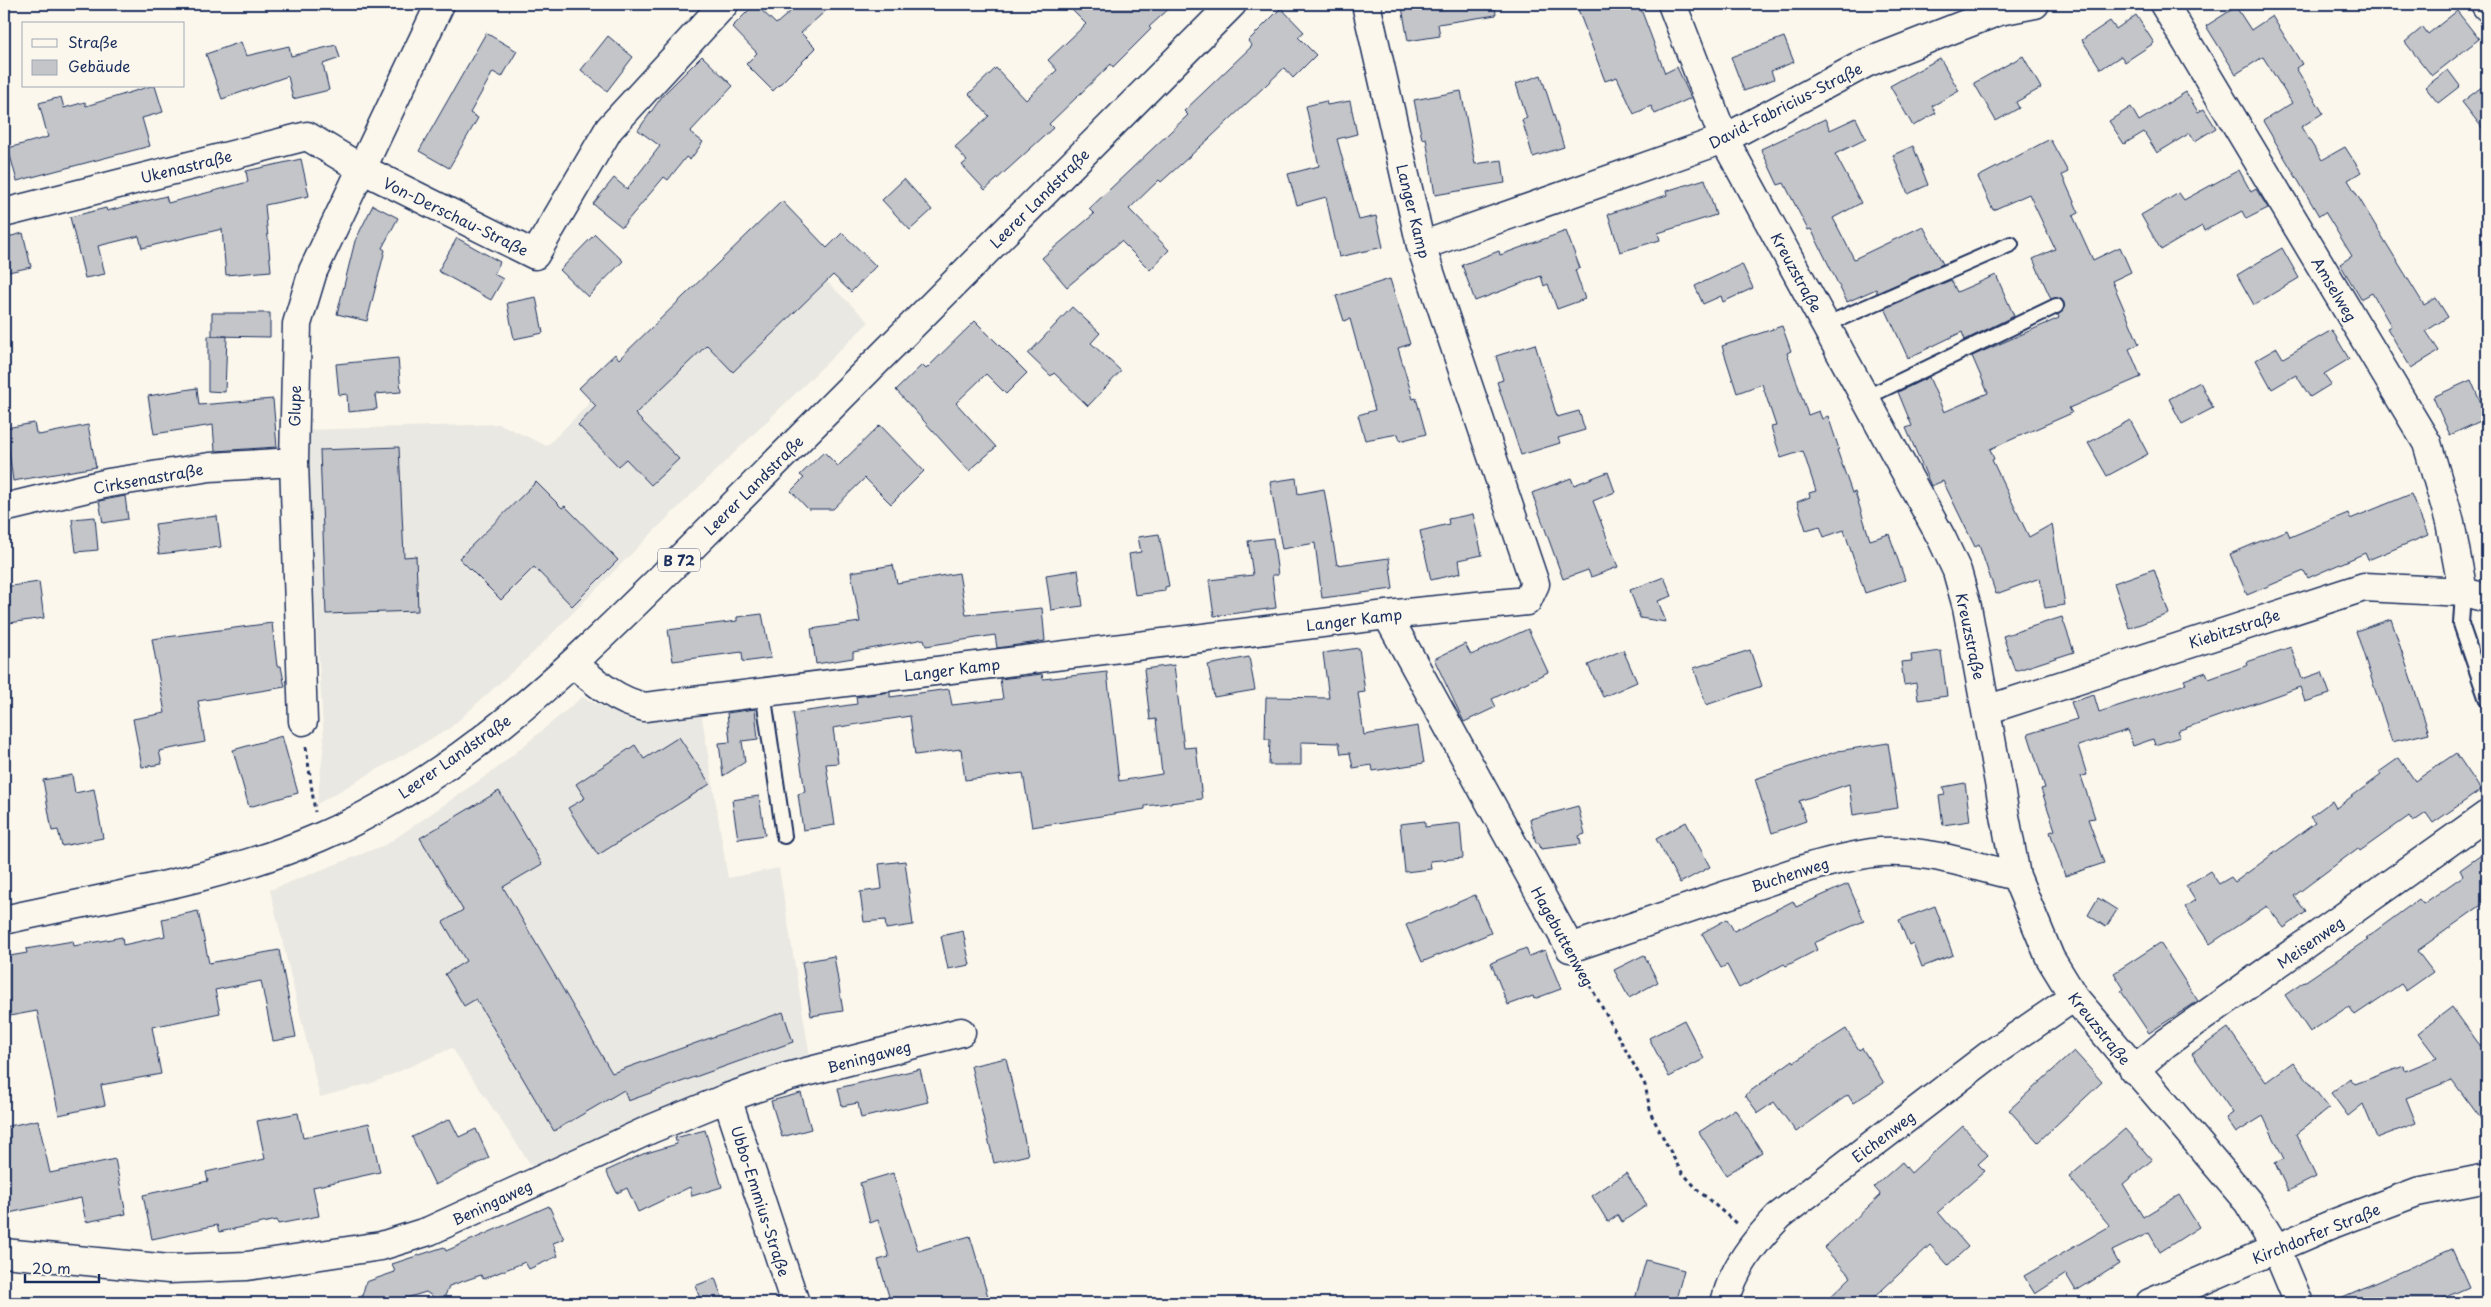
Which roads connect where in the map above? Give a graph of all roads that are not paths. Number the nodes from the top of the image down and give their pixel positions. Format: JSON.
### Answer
{"nodes":[{"id":1,"x":440,"y":4,"type":"edge"},
{"id":2,"x":724,"y":4,"type":"edge"},
{"id":3,"x":1232,"y":4,"type":"edge"},
{"id":4,"x":1366,"y":4,"type":"edge"},
{"id":5,"x":1672,"y":4,"type":"edge"},
{"id":6,"x":2035,"y":4,"type":"edge"},
{"id":7,"x":2164,"y":4,"type":"edge"},
{"id":8,"x":2485,"y":4,"type":"edge"},
{"id":9,"x":2487,"y":7,"type":"edge"},
{"id":10,"x":1724,"y":139,"type":"junction"},
{"id":11,"x":362,"y":169,"type":"junction"},
{"id":12,"x":4,"y":213,"type":"edge"},
{"id":13,"x":2011,"y":244,"type":"dead end"},
{"id":14,"x":1421,"y":246,"type":"junction"},
{"id":15,"x":2056,"y":306,"type":"dead end"},
{"id":16,"x":1826,"y":325,"type":"junction"},
{"id":17,"x":1865,"y":398,"type":"junction"},
{"id":18,"x":294,"y":462,"type":"junction"},
{"id":19,"x":4,"y":508,"type":"edge"},
{"id":20,"x":2475,"y":595,"type":"edge"},
{"id":21,"x":1387,"y":615,"type":"junction"},
{"id":22,"x":574,"y":664,"type":"junction"},
{"id":23,"x":763,"y":692,"type":"junction"},
{"id":24,"x":2487,"y":700,"type":"edge"},
{"id":25,"x":1986,"y":710,"type":"junction"},
{"id":26,"x":303,"y":721,"type":"road end"},
{"id":27,"x":2487,"y":815,"type":"edge"},
{"id":28,"x":784,"y":836,"type":"dead end"},
{"id":29,"x":2016,"y":876,"type":"junction"},
{"id":30,"x":4,"y":920,"type":"edge"},
{"id":31,"x":1570,"y":948,"type":"joint"},
{"id":32,"x":2074,"y":997,"type":"junction"},
{"id":33,"x":961,"y":1032,"type":"dead end"},
{"id":34,"x":2134,"y":1070,"type":"junction"},
{"id":35,"x":728,"y":1098,"type":"junction"},
{"id":36,"x":2487,"y":1178,"type":"edge"},
{"id":37,"x":2276,"y":1248,"type":"junction"},
{"id":38,"x":4,"y":1253,"type":"edge"},
{"id":39,"x":795,"y":1303,"type":"edge"},
{"id":40,"x":1725,"y":1303,"type":"edge"},
{"id":41,"x":2150,"y":1303,"type":"edge"},
{"id":42,"x":2299,"y":1303,"type":"edge"}],
"edges":[{"from":1,"to":11,"type":"street","name":"Glupe"},
{"from":2,"to":11,"type":"street","name":"Von-Derschau-Straße"},
{"from":3,"to":22,"type":"street","name":"Leerer Landstraße","number":"B 72"},
{"from":4,"to":14,"type":"street","name":"Langer Kamp"},
{"from":5,"to":10,"type":"street","name":"Kreuzstraße"},
{"from":6,"to":10,"type":"street","name":"David-Fabricius-Straße"},
{"from":7,"to":20,"type":"street","name":"Amselweg"},
{"from":8,"to":9,"type":"street"},
{"from":10,"to":14,"type":"street","name":"David-Fabricius-Straße"},
{"from":10,"to":16,"type":"street","name":"Kreuzstraße"},
{"from":11,"to":12,"type":"street","name":"Ukenastraße"},
{"from":11,"to":18,"type":"street","name":"Glupe"},
{"from":13,"to":16,"type":"lane"},
{"from":14,"to":21,"type":"street","name":"Langer Kamp"},
{"from":15,"to":17,"type":"lane"},
{"from":16,"to":17,"type":"street","name":"Kreuzstraße"},
{"from":17,"to":25,"type":"street","name":"Kreuzstraße"},
{"from":18,"to":19,"type":"street","name":"Cirksenastraße"},
{"from":18,"to":26,"type":"street","name":"Glupe"},
{"from":20,"to":24,"type":"lane"},
{"from":20,"to":25,"type":"street","name":"Kiebitzstraße"},
{"from":21,"to":23,"type":"street","name":"Langer Kamp"},
{"from":21,"to":31,"type":"street","name":"Hagebuttenweg"},
{"from":22,"to":23,"type":"street","name":"Langer Kamp"},
{"from":22,"to":30,"type":"street","name":"Leerer Landstraße","number":"B 72"},
{"from":23,"to":28,"type":"lane"},
{"from":25,"to":29,"type":"street","name":"Kreuzstraße"},
{"from":27,"to":34,"type":"street","name":"Meisenweg"},
{"from":29,"to":31,"type":"street","name":"Buchenweg"},
{"from":29,"to":32,"type":"street","name":"Kreuzstraße"},
{"from":32,"to":34,"type":"street","name":"Kreuzstraße"},
{"from":32,"to":40,"type":"street","name":"Eichenweg"},
{"from":33,"to":35,"type":"street","name":"Beningaweg"},
{"from":34,"to":37,"type":"street","name":"Kreuzstraße"},
{"from":35,"to":38,"type":"street","name":"Beningaweg"},
{"from":35,"to":39,"type":"street","name":"Ubbo-Emmius-Straße"},
{"from":36,"to":37,"type":"street","name":"Kirchdorfer Straße"},
{"from":37,"to":41,"type":"street","name":"Kirchdorfer Straße"},
{"from":37,"to":42,"type":"street","name":"Kreuzstraße"}]}
